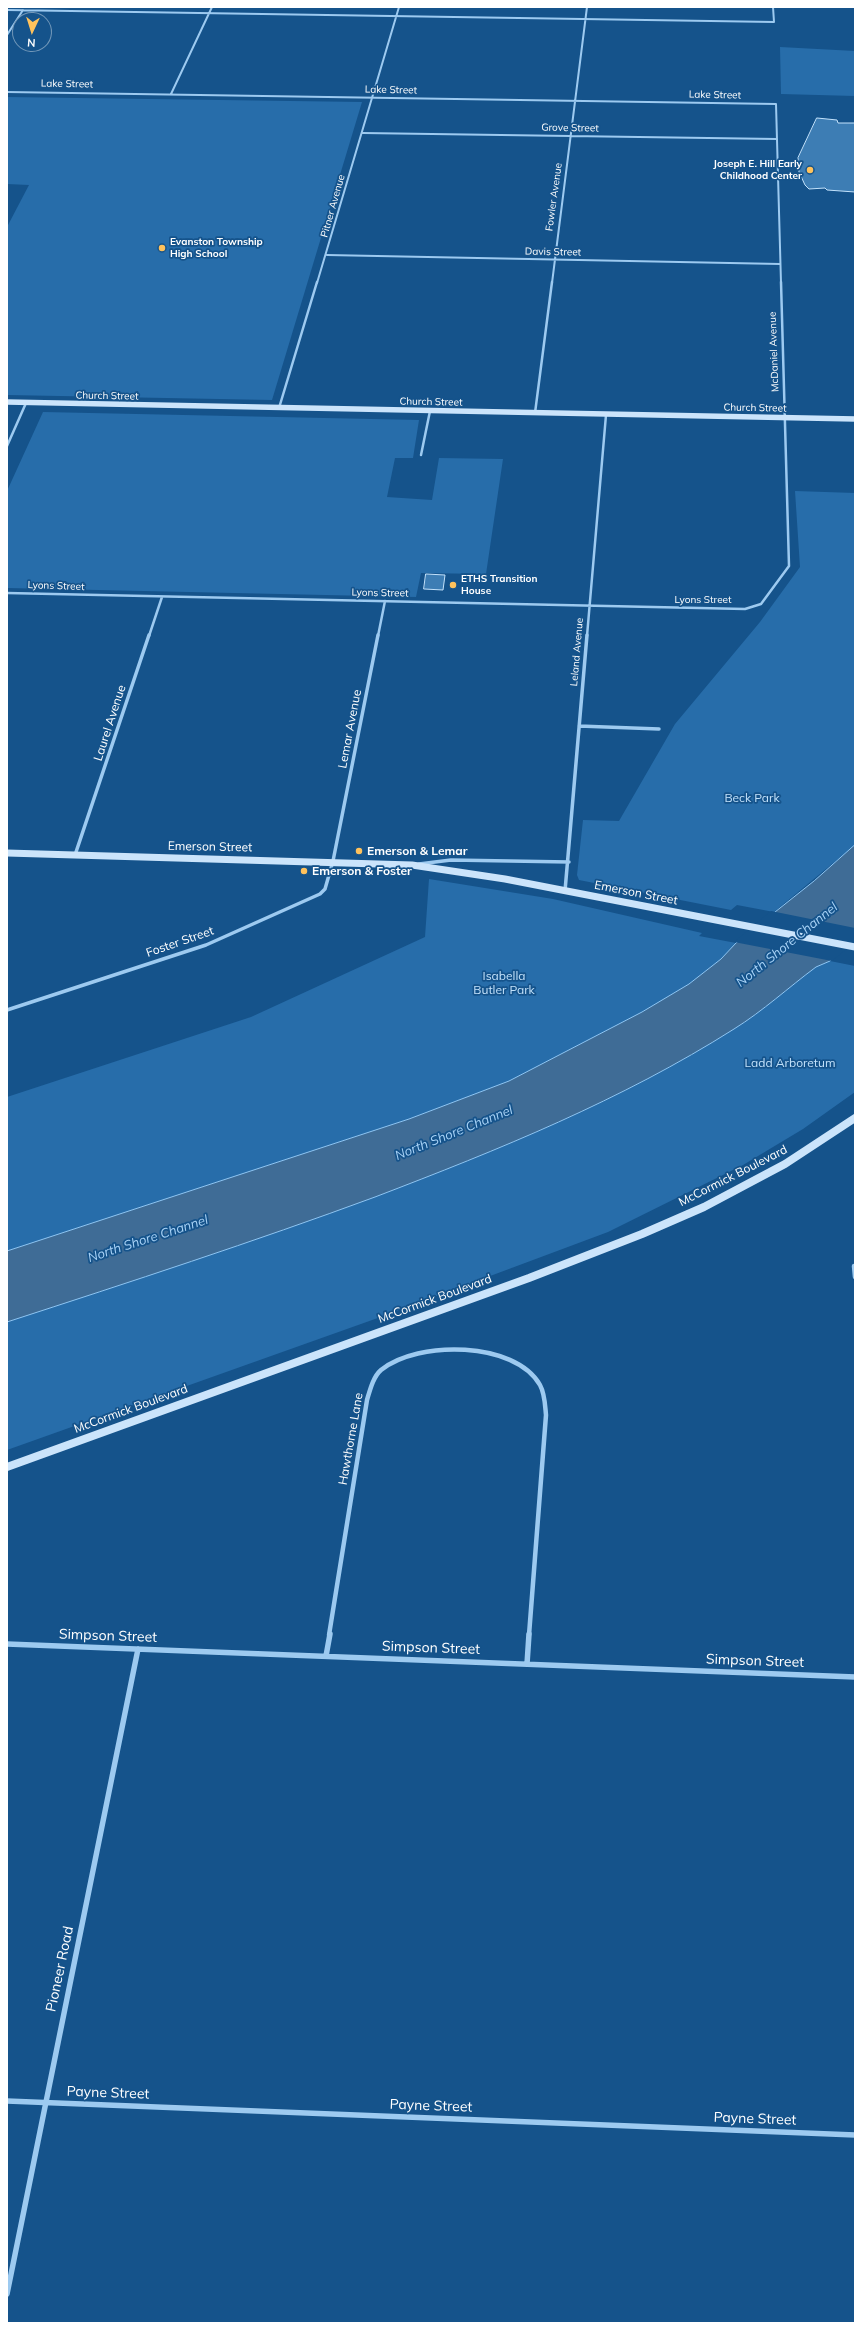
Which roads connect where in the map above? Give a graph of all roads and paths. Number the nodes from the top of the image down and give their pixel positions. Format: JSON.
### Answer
{"nodes":[{"id":1,"x":212,"y":7,"type":"edge"},
{"id":2,"x":400,"y":7,"type":"edge"},
{"id":3,"x":587,"y":7,"type":"edge"},
{"id":4,"x":773,"y":7,"type":"edge"},
{"id":5,"x":7,"y":10,"type":"edge"},
{"id":6,"x":22,"y":10,"type":"junction"},
{"id":7,"x":209,"y":13,"type":"junction"},
{"id":8,"x":397,"y":16,"type":"junction"},
{"id":9,"x":586,"y":19,"type":"junction"},
{"id":10,"x":7,"y":35,"type":"edge"},
{"id":11,"x":7,"y":92,"type":"edge"},
{"id":12,"x":171,"y":94,"type":"junction"},
{"id":13,"x":373,"y":97,"type":"junction"},
{"id":14,"x":574,"y":101,"type":"junction"},
{"id":15,"x":776,"y":104,"type":"joint"},
{"id":16,"x":363,"y":133,"type":"junction"},
{"id":17,"x":570,"y":136,"type":"junction"},
{"id":18,"x":777,"y":139,"type":"junction"},
{"id":19,"x":326,"y":255,"type":"junction"},
{"id":20,"x":554,"y":260,"type":"junction"},
{"id":21,"x":780,"y":264,"type":"junction"},
{"id":22,"x":7,"y":402,"type":"edge"},
{"id":23,"x":26,"y":403,"type":"junction"},
{"id":24,"x":279,"y":408,"type":"junction"},
{"id":25,"x":430,"y":411,"type":"junction"},
{"id":26,"x":535,"y":413,"type":"junction"},
{"id":27,"x":606,"y":415,"type":"junction"},
{"id":28,"x":784,"y":418,"type":"junction"},
{"id":29,"x":855,"y":419,"type":"edge"},
{"id":30,"x":7,"y":446,"type":"edge"},
{"id":31,"x":421,"y":455,"type":"dead end"},
{"id":32,"x":7,"y":593,"type":"edge"},
{"id":33,"x":162,"y":597,"type":"junction"},
{"id":34,"x":385,"y":601,"type":"junction"},
{"id":35,"x":589,"y":607,"type":"junction"},
{"id":36,"x":752,"y":608,"type":"joint"},
{"id":37,"x":579,"y":726,"type":"junction"},
{"id":38,"x":659,"y":729,"type":"dead end"},
{"id":39,"x":7,"y":853,"type":"edge"},
{"id":40,"x":75,"y":855,"type":"junction"},
{"id":41,"x":333,"y":861,"type":"junction"},
{"id":42,"x":569,"y":862,"type":"junction"},
{"id":43,"x":412,"y":865,"type":"junction"},
{"id":44,"x":565,"y":891,"type":"junction"},
{"id":45,"x":855,"y":947,"type":"edge"},
{"id":46,"x":7,"y":1010,"type":"edge"},
{"id":47,"x":855,"y":1118,"type":"edge"},
{"id":48,"x":854,"y":1266,"type":"dead end"},
{"id":49,"x":855,"y":1277,"type":"edge"},
{"id":50,"x":7,"y":1467,"type":"edge"},
{"id":51,"x":7,"y":1644,"type":"edge"},
{"id":52,"x":138,"y":1649,"type":"junction"},
{"id":53,"x":326,"y":1656,"type":"junction"},
{"id":54,"x":527,"y":1664,"type":"junction"},
{"id":55,"x":855,"y":1677,"type":"edge"},
{"id":56,"x":7,"y":2101,"type":"edge"},
{"id":57,"x":45,"y":2103,"type":"junction"},
{"id":58,"x":855,"y":2135,"type":"edge"},
{"id":59,"x":7,"y":2294,"type":"edge"}],
"edges":[{"from":1,"to":7,"type":"street"},
{"from":2,"to":8,"type":"street","name":"Pitner Avenue"},
{"from":3,"to":9,"type":"street","name":"Fowler Avenue"},
{"from":4,"to":9,"type":"street"},
{"from":5,"to":6,"type":"street"},
{"from":6,"to":7,"type":"street"},
{"from":6,"to":10,"type":"street"},
{"from":7,"to":8,"type":"street"},
{"from":7,"to":12,"type":"street"},
{"from":8,"to":9,"type":"street"},
{"from":8,"to":13,"type":"street","name":"Pitner Avenue"},
{"from":9,"to":14,"type":"street","name":"Fowler Avenue"},
{"from":11,"to":12,"type":"street","name":"Lake Street"},
{"from":12,"to":13,"type":"street","name":"Lake Street"},
{"from":13,"to":14,"type":"street","name":"Lake Street"},
{"from":13,"to":16,"type":"street","name":"Pitner Avenue"},
{"from":14,"to":15,"type":"street","name":"Lake Street"},
{"from":14,"to":17,"type":"street","name":"Fowler Avenue"},
{"from":15,"to":18,"type":"street","name":"McDaniel Avenue"},
{"from":16,"to":17,"type":"street","name":"Grove Street"},
{"from":16,"to":19,"type":"street","name":"Pitner Avenue"},
{"from":17,"to":18,"type":"street","name":"Grove Street"},
{"from":17,"to":20,"type":"street","name":"Fowler Avenue"},
{"from":18,"to":21,"type":"street","name":"McDaniel Avenue"},
{"from":19,"to":20,"type":"street","name":"Davis Street"},
{"from":19,"to":24,"type":"street","name":"Pitner Avenue"},
{"from":20,"to":21,"type":"street","name":"Davis Street"},
{"from":20,"to":26,"type":"street","name":"Fowler Avenue"},
{"from":21,"to":28,"type":"street","name":"McDaniel Avenue"},
{"from":22,"to":23,"type":"main road","name":"Church Street"},
{"from":23,"to":24,"type":"main road","name":"Church Street"},
{"from":23,"to":30,"type":"street"},
{"from":24,"to":25,"type":"main road","name":"Church Street"},
{"from":25,"to":26,"type":"main road","name":"Church Street"},
{"from":25,"to":31,"type":"street"},
{"from":26,"to":27,"type":"main road","name":"Church Street"},
{"from":27,"to":28,"type":"main road","name":"Church Street"},
{"from":27,"to":35,"type":"street","name":"Leland Avenue"},
{"from":28,"to":29,"type":"main road","name":"Church Street"},
{"from":28,"to":36,"type":"street","name":"McDaniel Avenue"},
{"from":32,"to":33,"type":"street","name":"Lyons Street"},
{"from":33,"to":34,"type":"street","name":"Lyons Street"},
{"from":33,"to":40,"type":"street","name":"Laurel Avenue"},
{"from":34,"to":35,"type":"street","name":"Lyons Street"},
{"from":34,"to":41,"type":"street","name":"Lemar Avenue"},
{"from":35,"to":36,"type":"street","name":"Lyons Street"},
{"from":35,"to":37,"type":"street","name":"Leland Avenue"},
{"from":37,"to":38,"type":"street"},
{"from":37,"to":42,"type":"street","name":"Leland Avenue"},
{"from":39,"to":40,"type":"main road","name":"Emerson Street"},
{"from":40,"to":41,"type":"main road","name":"Emerson Street"},
{"from":41,"to":43,"type":"main road","name":"Emerson Street"},
{"from":41,"to":46,"type":"street","name":"Foster Street"},
{"from":42,"to":43,"type":"street","name":"Emerson Street"},
{"from":42,"to":44,"type":"street","name":"Leland Avenue"},
{"from":43,"to":44,"type":"main road","name":"Emerson Street"},
{"from":44,"to":45,"type":"main road","name":"Emerson Street"},
{"from":47,"to":50,"type":"main road","name":"McCormick Boulevard"},
{"from":48,"to":49,"type":"street"},
{"from":51,"to":52,"type":"street","name":"Simpson Street"},
{"from":52,"to":53,"type":"street","name":"Simpson Street"},
{"from":52,"to":57,"type":"street","name":"Pioneer Road"},
{"from":53,"to":54,"type":"street","name":"Simpson Street"},
{"from":53,"to":54,"type":"street","name":"Hawthorne Lane"},
{"from":54,"to":55,"type":"street","name":"Simpson Street"},
{"from":56,"to":57,"type":"street","name":"Payne Street"},
{"from":57,"to":58,"type":"street","name":"Payne Street"},
{"from":57,"to":59,"type":"street","name":"Pioneer Road"}]}
